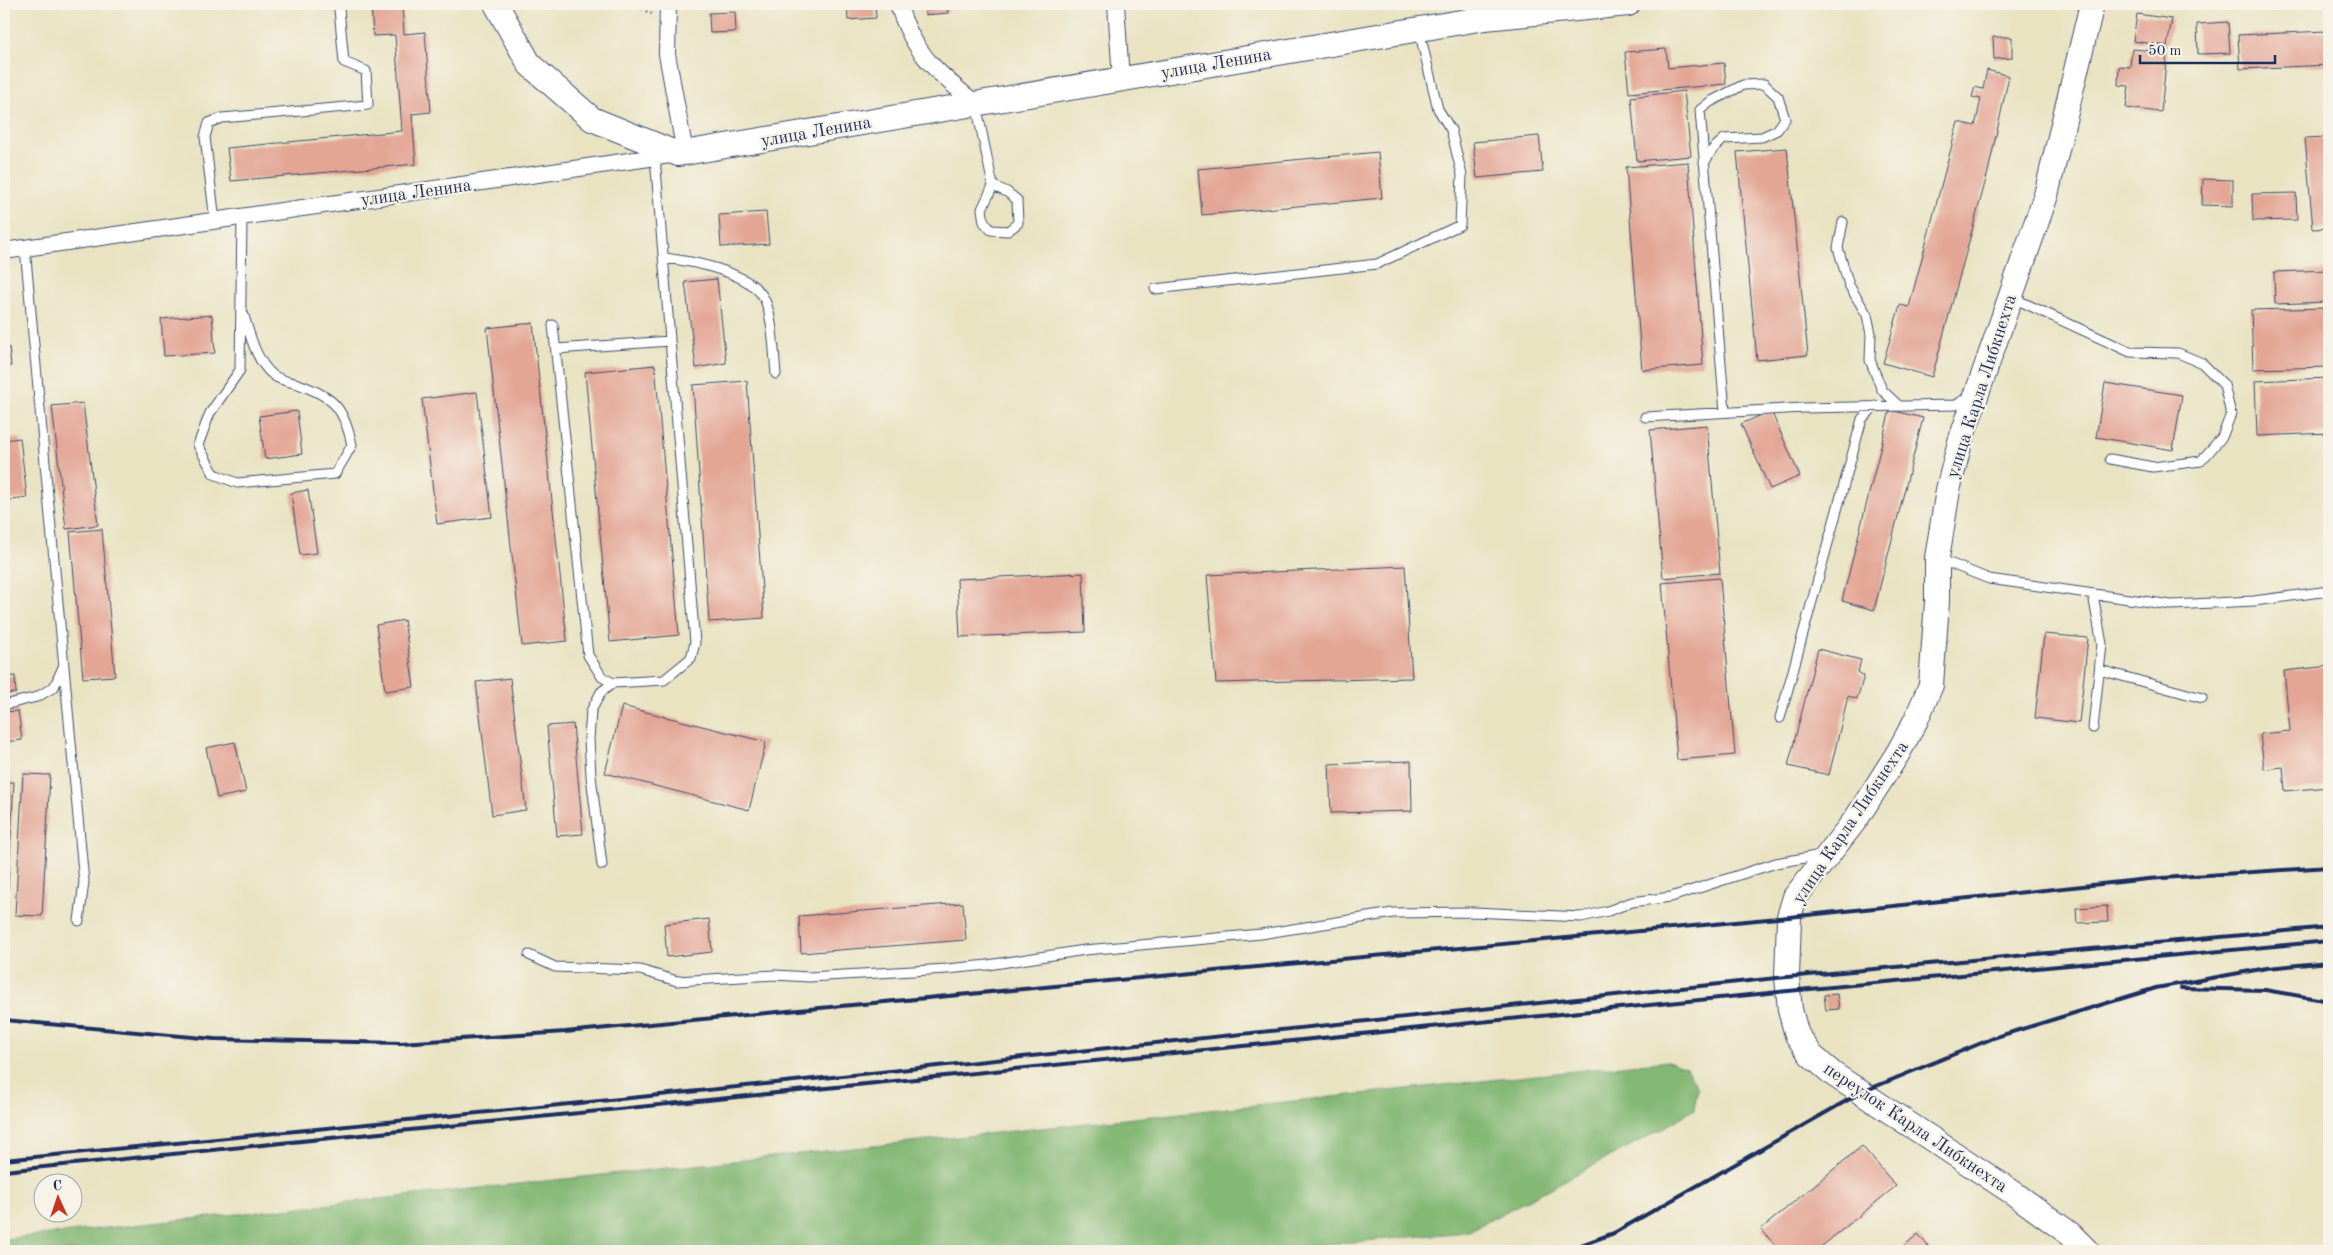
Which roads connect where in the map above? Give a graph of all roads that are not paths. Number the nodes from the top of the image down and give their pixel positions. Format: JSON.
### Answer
{"nodes":[{"id":1,"x":336,"y":4,"type":"edge"},
{"id":2,"x":496,"y":4,"type":"edge"},
{"id":3,"x":668,"y":4,"type":"edge"},
{"id":4,"x":898,"y":4,"type":"edge"},
{"id":5,"x":1116,"y":4,"type":"edge"},
{"id":6,"x":1628,"y":4,"type":"edge"},
{"id":7,"x":2092,"y":4,"type":"edge"},
{"id":8,"x":1419,"y":29,"type":"junction"},
{"id":9,"x":1121,"y":79,"type":"junction"},
{"id":10,"x":976,"y":104,"type":"junction"},
{"id":11,"x":673,"y":155,"type":"junction"},
{"id":12,"x":1704,"y":163,"type":"junction"},
{"id":13,"x":993,"y":186,"type":"junction"},
{"id":14,"x":242,"y":217,"type":"junction"},
{"id":15,"x":215,"y":221,"type":"junction"},
{"id":16,"x":1843,"y":222,"type":"dead end"},
{"id":17,"x":25,"y":248,"type":"junction"},
{"id":18,"x":4,"y":251,"type":"edge"},
{"id":19,"x":664,"y":258,"type":"junction"},
{"id":20,"x":1155,"y":290,"type":"dead end"},
{"id":21,"x":2011,"y":297,"type":"junction"},
{"id":22,"x":242,"y":310,"type":"junction"},
{"id":23,"x":553,"y":325,"type":"dead end"},
{"id":24,"x":670,"y":341,"type":"junction"},
{"id":25,"x":556,"y":350,"type":"junction"},
{"id":26,"x":776,"y":374,"type":"dead end"},
{"id":27,"x":1977,"y":392,"type":"junction"},
{"id":28,"x":1898,"y":405,"type":"junction"},
{"id":29,"x":1875,"y":406,"type":"junction"},
{"id":30,"x":1725,"y":412,"type":"junction"},
{"id":31,"x":1646,"y":417,"type":"dead end"},
{"id":32,"x":2110,"y":458,"type":"dead end"},
{"id":33,"x":1937,"y":558,"type":"junction"},
{"id":34,"x":2329,"y":591,"type":"edge"},
{"id":35,"x":2093,"y":595,"type":"junction"},
{"id":36,"x":63,"y":667,"type":"junction"},
{"id":37,"x":2100,"y":670,"type":"junction"},
{"id":38,"x":613,"y":683,"type":"junction"},
{"id":39,"x":2202,"y":698,"type":"dead end"},
{"id":40,"x":4,"y":704,"type":"edge"},
{"id":41,"x":1780,"y":718,"type":"dead end"},
{"id":42,"x":2093,"y":728,"type":"dead end"},
{"id":43,"x":1828,"y":854,"type":"junction"},
{"id":44,"x":602,"y":865,"type":"dead end"},
{"id":45,"x":1789,"y":917,"type":"joint"},
{"id":46,"x":79,"y":921,"type":"dead end"},
{"id":47,"x":530,"y":955,"type":"dead end"},
{"id":48,"x":2087,"y":1251,"type":"edge"}],
"edges":[{"from":1,"to":15,"type":"lane"},
{"from":2,"to":11,"type":"main road"},
{"from":3,"to":11,"type":"street"},
{"from":4,"to":10,"type":"street"},
{"from":5,"to":9,"type":"street"},
{"from":6,"to":8,"type":"main road","name":"улица Ленина"},
{"from":7,"to":21,"type":"main road","name":"улица Карла Либкнехта"},
{"from":8,"to":9,"type":"main road","name":"улица Ленина"},
{"from":8,"to":20,"type":"lane"},
{"from":9,"to":10,"type":"main road","name":"улица Ленина"},
{"from":10,"to":11,"type":"main road","name":"улица Ленина"},
{"from":10,"to":13,"type":"lane"},
{"from":11,"to":14,"type":"street","name":"улица Ленина"},
{"from":11,"to":19,"type":"lane"},
{"from":12,"to":12,"type":"lane"},
{"from":12,"to":30,"type":"lane"},
{"from":13,"to":13,"type":"lane"},
{"from":14,"to":15,"type":"street","name":"улица Ленина"},
{"from":14,"to":22,"type":"lane"},
{"from":15,"to":17,"type":"street","name":"улица Ленина"},
{"from":16,"to":28,"type":"lane"},
{"from":17,"to":18,"type":"street","name":"улица Ленина"},
{"from":17,"to":36,"type":"lane"},
{"from":19,"to":24,"type":"lane"},
{"from":19,"to":26,"type":"lane"},
{"from":21,"to":27,"type":"main road","name":"улица Карла Либкнехта"},
{"from":21,"to":32,"type":"lane"},
{"from":22,"to":22,"type":"lane"},
{"from":23,"to":25,"type":"lane"},
{"from":24,"to":25,"type":"lane"},
{"from":24,"to":38,"type":"lane"},
{"from":25,"to":38,"type":"lane"},
{"from":27,"to":28,"type":"lane"},
{"from":27,"to":33,"type":"main road","name":"улица Карла Либкнехта"},
{"from":28,"to":29,"type":"lane"},
{"from":29,"to":30,"type":"lane"},
{"from":29,"to":41,"type":"lane"},
{"from":30,"to":31,"type":"lane"},
{"from":33,"to":35,"type":"lane"},
{"from":33,"to":43,"type":"main road","name":"улица Карла Либкнехта"},
{"from":34,"to":35,"type":"lane"},
{"from":35,"to":37,"type":"lane"},
{"from":36,"to":40,"type":"lane"},
{"from":36,"to":46,"type":"lane"},
{"from":37,"to":39,"type":"lane"},
{"from":37,"to":42,"type":"lane"},
{"from":38,"to":44,"type":"lane"},
{"from":43,"to":45,"type":"main road","name":"улица Карла Либкнехта"},
{"from":43,"to":47,"type":"lane"},
{"from":45,"to":48,"type":"main road","name":"переулок Карла Либкнехта"}]}
